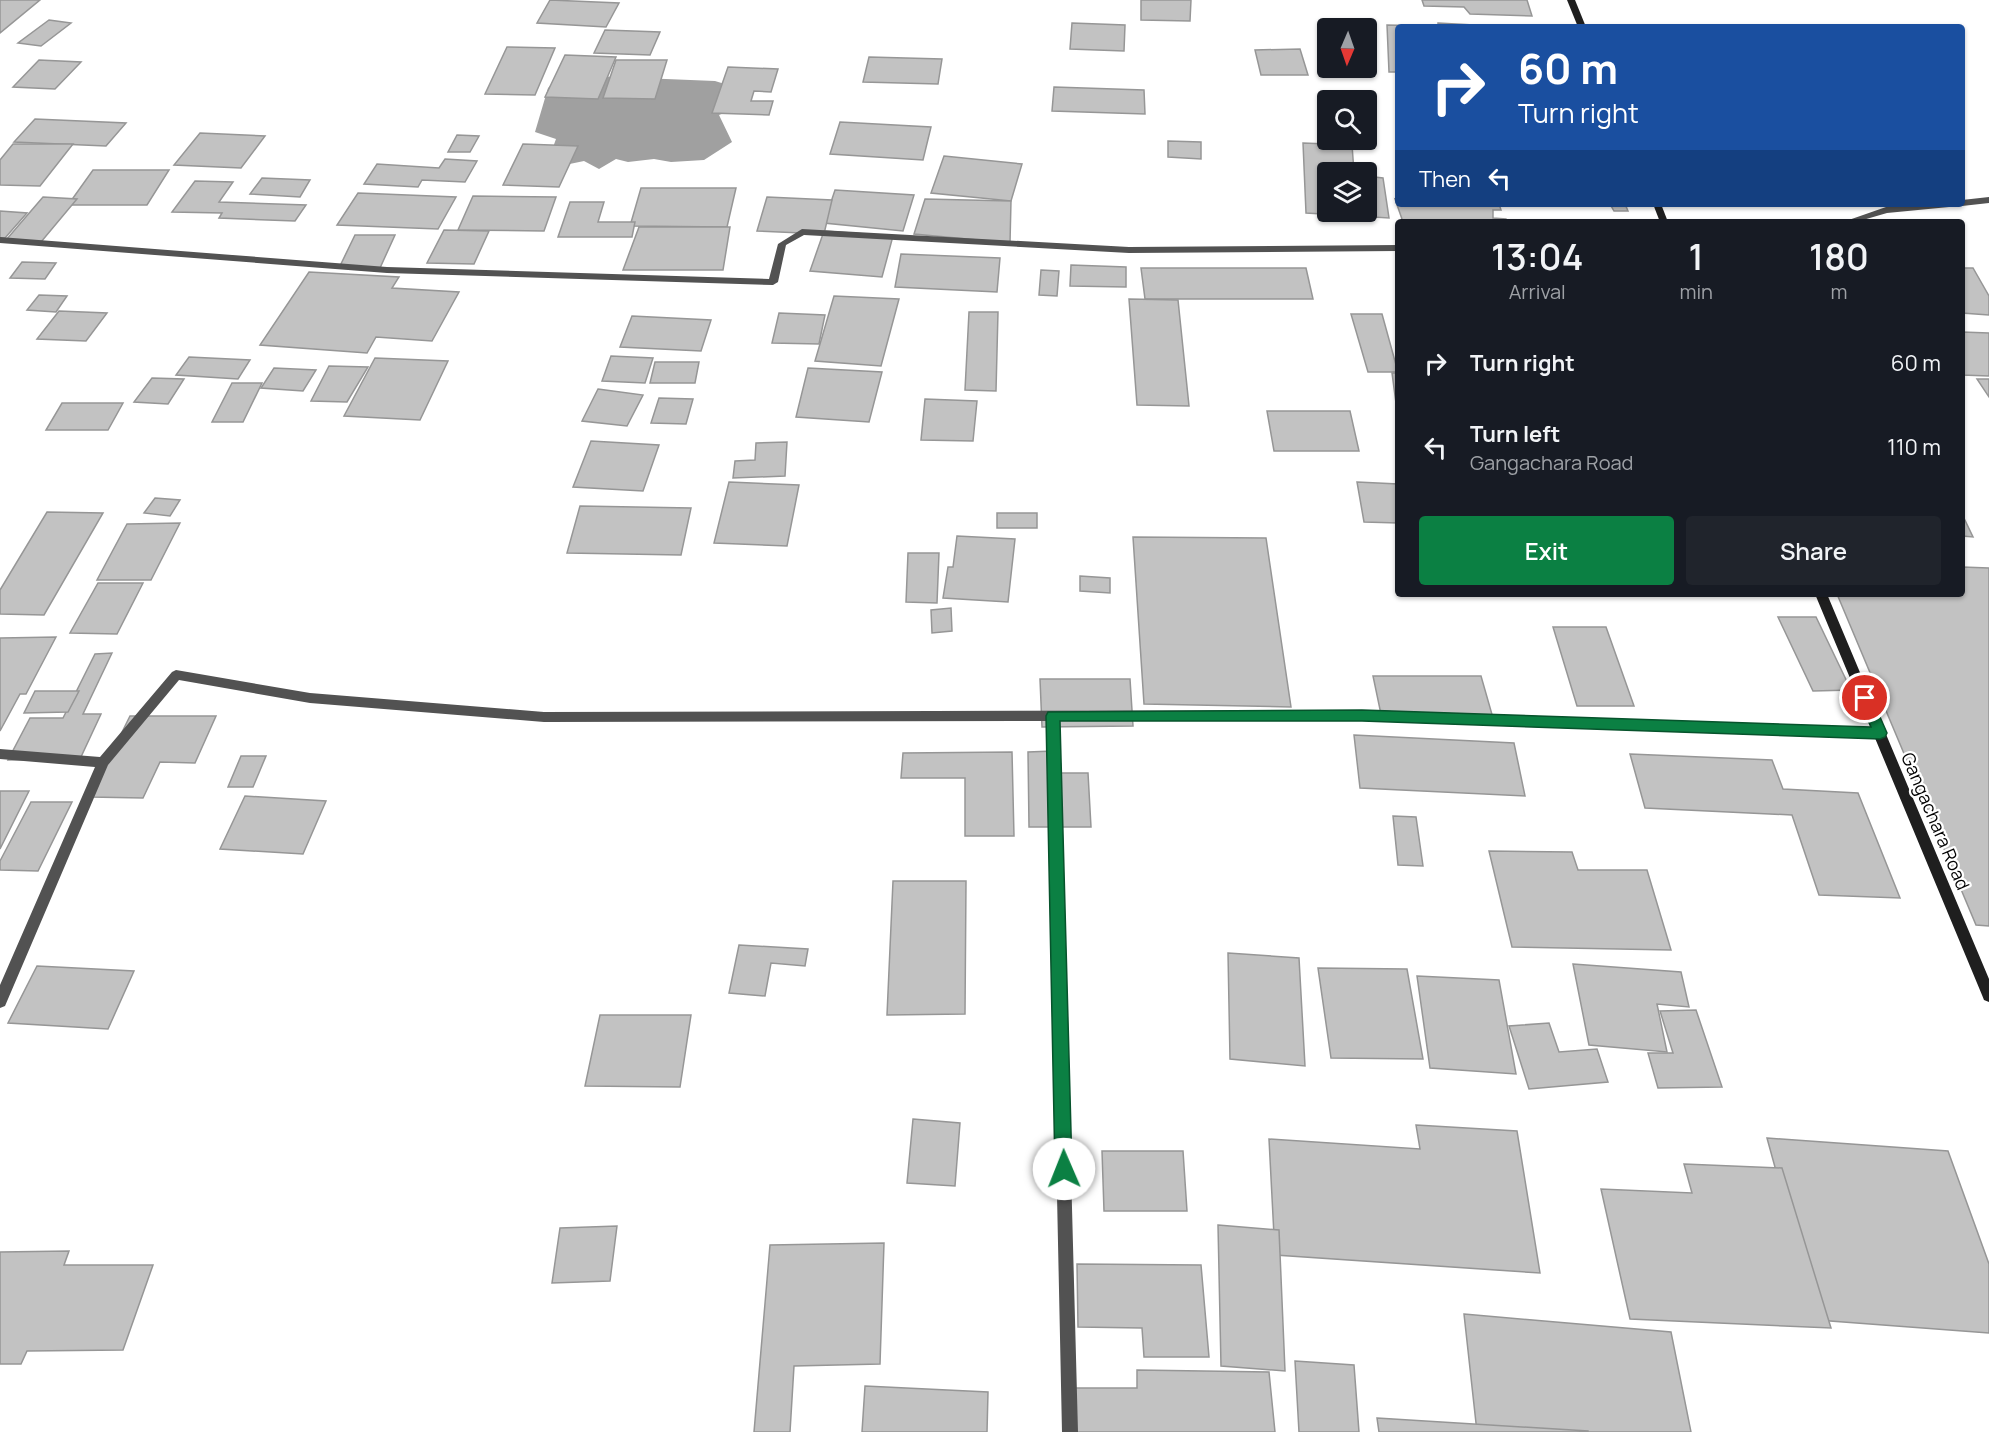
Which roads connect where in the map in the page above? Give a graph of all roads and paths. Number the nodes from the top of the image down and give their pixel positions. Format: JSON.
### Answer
{"nodes":[{"id":1,"x":1570,"y":0,"type":"edge"},
{"id":2,"x":1581,"y":24,"type":"edge"},
{"id":3,"x":1989,"y":200,"type":"edge"},
{"id":4,"x":1965,"y":203,"type":"edge"},
{"id":5,"x":1917,"y":207,"type":"edge"},
{"id":6,"x":1857,"y":219,"type":"edge"},
{"id":7,"x":0,"y":240,"type":"edge"},
{"id":8,"x":1395,"y":248,"type":"edge"},
{"id":9,"x":1822,"y":597,"type":"edge"},
{"id":10,"x":1053,"y":716,"type":"junction"},
{"id":11,"x":1880,"y":733,"type":"junction"},
{"id":12,"x":0,"y":754,"type":"edge"},
{"id":13,"x":103,"y":762,"type":"junction"},
{"id":14,"x":1989,"y":995,"type":"edge"},
{"id":15,"x":0,"y":1001,"type":"edge"},
{"id":16,"x":1070,"y":1432,"type":"edge"}],
"edges":[{"from":1,"to":2,"type":"main road"},
{"from":3,"to":4,"type":"street"},
{"from":5,"to":6,"type":"street"},
{"from":7,"to":8,"type":"street"},
{"from":9,"to":11,"type":"main road","name":"Gangachara Road"},
{"from":10,"to":11,"type":"street"},
{"from":10,"to":13,"type":"street"},
{"from":10,"to":16,"type":"street"},
{"from":11,"to":14,"type":"main road","name":"Gangachara Road"},
{"from":12,"to":13,"type":"street"},
{"from":13,"to":15,"type":"street"}]}
